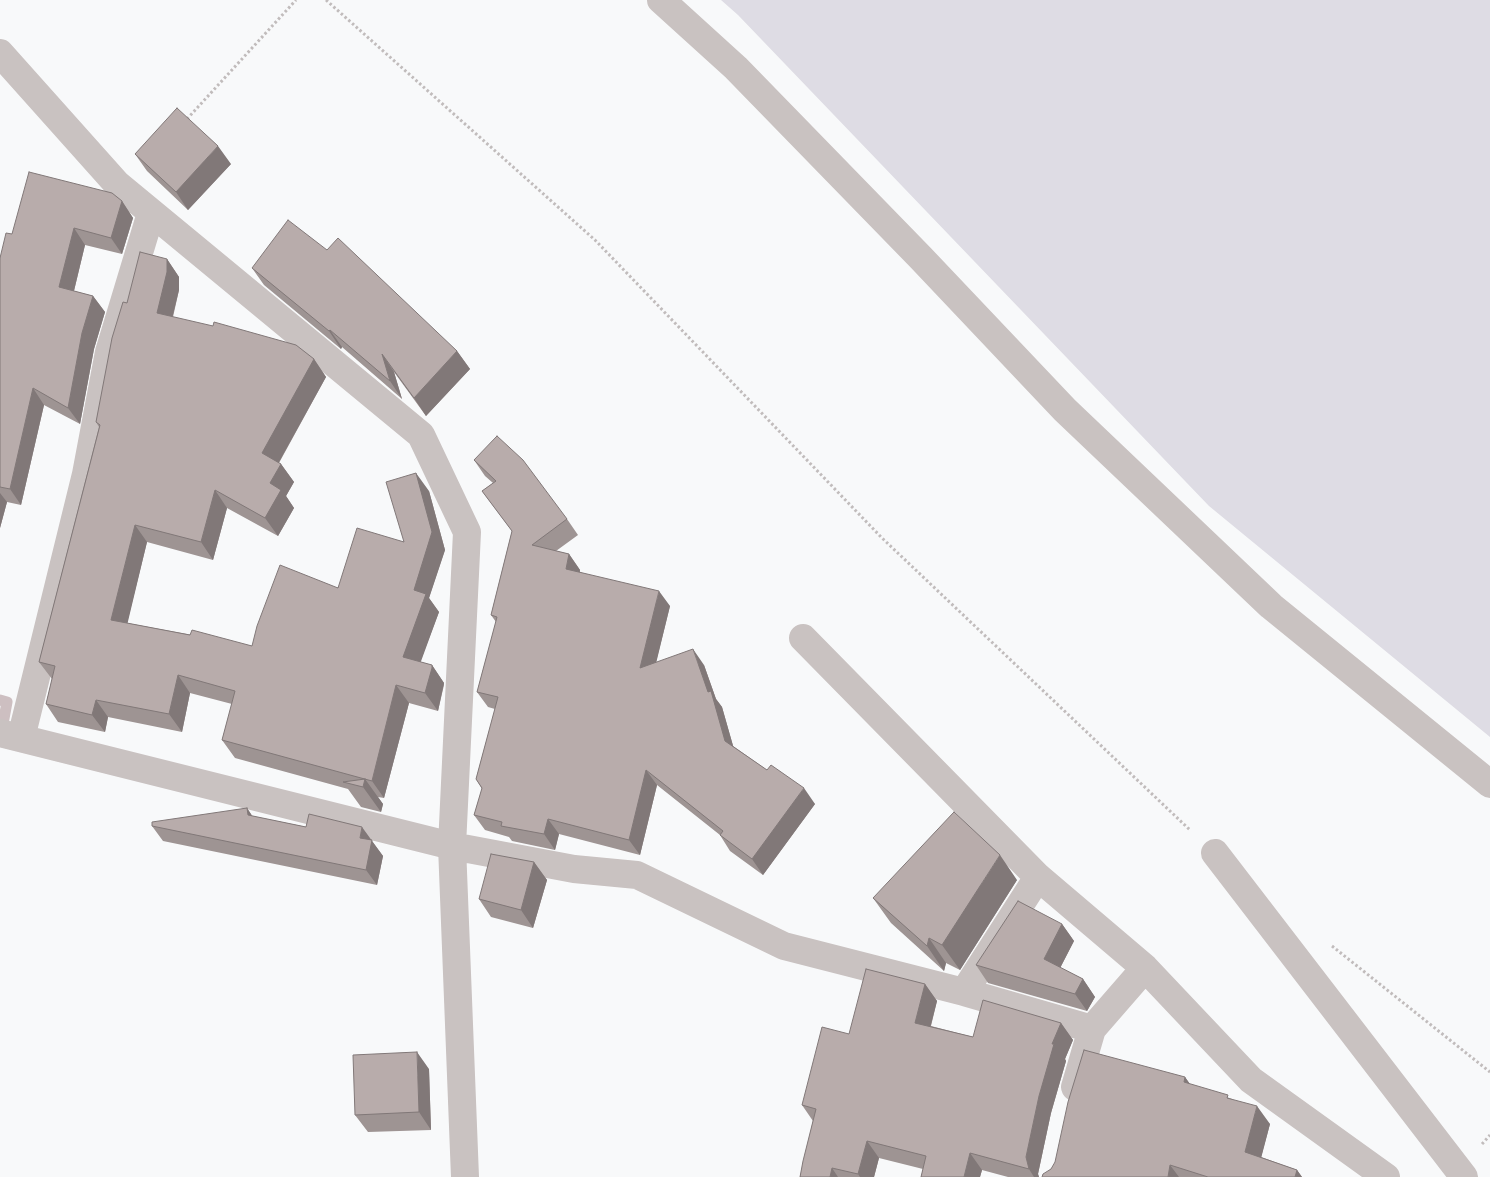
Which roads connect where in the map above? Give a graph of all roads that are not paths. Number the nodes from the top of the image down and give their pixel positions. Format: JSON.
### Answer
{"nodes":[{"id":1,"x":661,"y":0,"type":"edge"},
{"id":2,"x":0,"y":53,"type":"edge"},
{"id":3,"x":151,"y":213,"type":"junction"},
{"id":4,"x":803,"y":638,"type":"dead end"},
{"id":5,"x":10,"y":735,"type":"edge"},
{"id":6,"x":1490,"y":784,"type":"edge"},
{"id":7,"x":452,"y":846,"type":"junction"},
{"id":8,"x":1215,"y":853,"type":"road end"},
{"id":9,"x":1038,"y":877,"type":"junction"},
{"id":10,"x":1145,"y":968,"type":"junction"},
{"id":11,"x":964,"y":992,"type":"junction"},
{"id":12,"x":1092,"y":1029,"type":"junction"},
{"id":13,"x":1069,"y":1108,"type":"edge"},
{"id":14,"x":465,"y":1177,"type":"edge"},
{"id":15,"x":1386,"y":1177,"type":"edge"},
{"id":16,"x":1464,"y":1177,"type":"edge"}],
"edges":[{"from":1,"to":6,"type":"street"},
{"from":2,"to":3,"type":"street"},
{"from":3,"to":5,"type":"street"},
{"from":3,"to":7,"type":"street"},
{"from":4,"to":9,"type":"street"},
{"from":5,"to":7,"type":"street"},
{"from":7,"to":11,"type":"street"},
{"from":7,"to":14,"type":"street"},
{"from":8,"to":16,"type":"street"},
{"from":9,"to":10,"type":"street"},
{"from":9,"to":11,"type":"street"},
{"from":10,"to":12,"type":"street"},
{"from":10,"to":15,"type":"street"},
{"from":11,"to":12,"type":"street"},
{"from":12,"to":13,"type":"street"}]}
